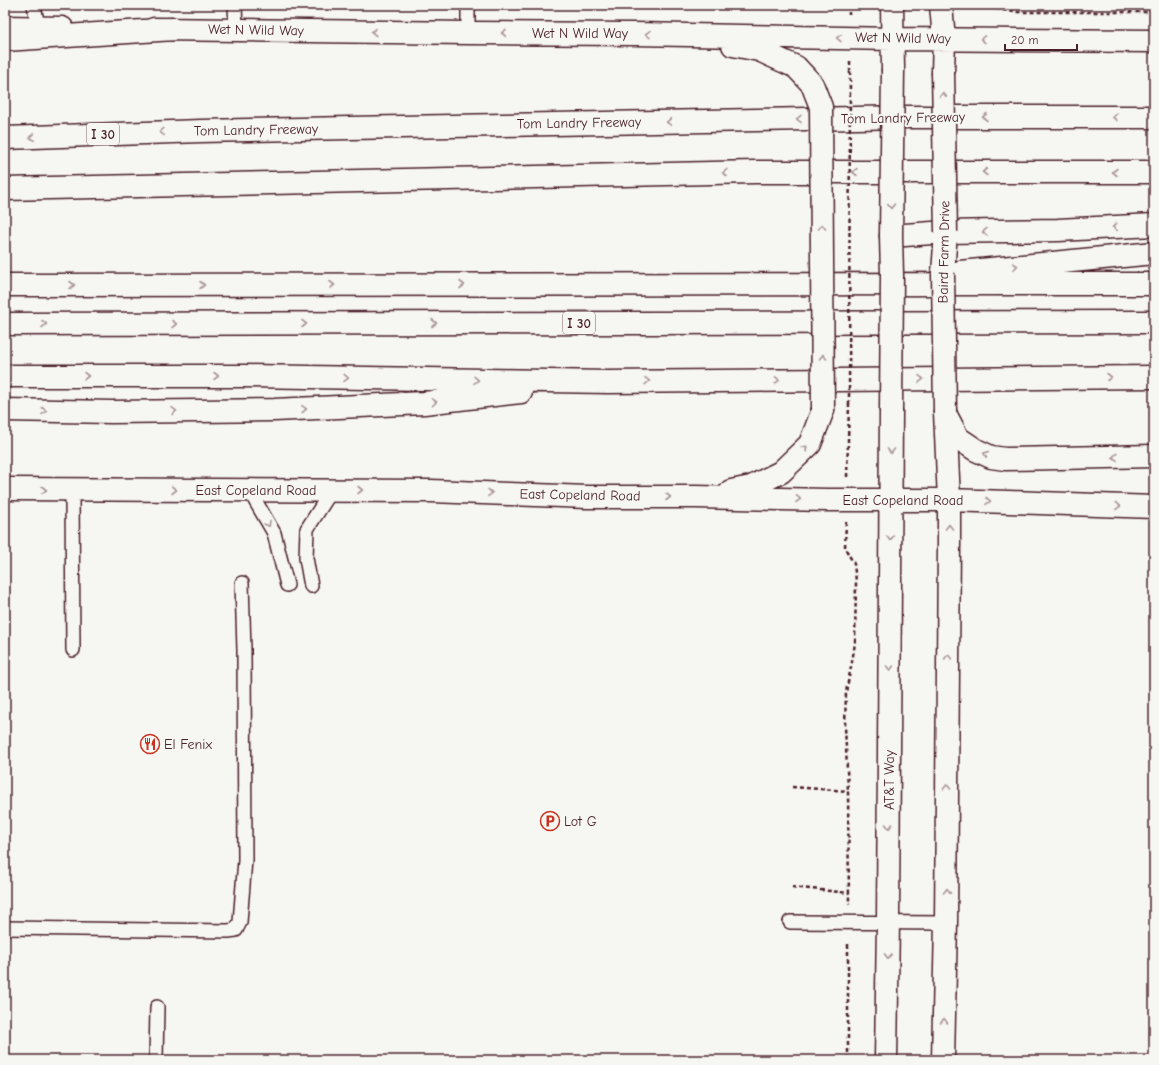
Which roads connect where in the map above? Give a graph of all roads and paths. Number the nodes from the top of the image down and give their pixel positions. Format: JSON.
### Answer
{"nodes":[{"id":1,"x":34,"y":5,"type":"edge"},
{"id":2,"x":235,"y":5,"type":"edge"},
{"id":3,"x":468,"y":5,"type":"edge"},
{"id":4,"x":892,"y":5,"type":"edge"},
{"id":5,"x":941,"y":5,"type":"edge"},
{"id":6,"x":990,"y":5,"type":"edge"},
{"id":7,"x":1154,"y":12,"type":"edge"},
{"id":8,"x":5,"y":27,"type":"edge"},
{"id":9,"x":38,"y":27,"type":"junction"},
{"id":10,"x":174,"y":29,"type":"junction"},
{"id":11,"x":236,"y":30,"type":"junction"},
{"id":12,"x":468,"y":33,"type":"junction"},
{"id":13,"x":687,"y":34,"type":"junction"},
{"id":14,"x":892,"y":39,"type":"junction"},
{"id":15,"x":944,"y":39,"type":"junction"},
{"id":16,"x":5,"y":40,"type":"edge"},
{"id":17,"x":1154,"y":41,"type":"edge"},
{"id":18,"x":850,"y":70,"type":"dead end"},
{"id":19,"x":1154,"y":117,"type":"edge"},
{"id":20,"x":5,"y":138,"type":"edge"},
{"id":21,"x":1154,"y":172,"type":"edge"},
{"id":22,"x":5,"y":189,"type":"edge"},
{"id":23,"x":1154,"y":225,"type":"edge"},
{"id":24,"x":946,"y":232,"type":"junction"},
{"id":25,"x":891,"y":236,"type":"junction"},
{"id":26,"x":1154,"y":253,"type":"edge"},
{"id":27,"x":943,"y":273,"type":"junction"},
{"id":28,"x":892,"y":275,"type":"junction"},
{"id":29,"x":1154,"y":284,"type":"edge"},
{"id":30,"x":5,"y":285,"type":"edge"},
{"id":31,"x":1154,"y":322,"type":"edge"},
{"id":32,"x":5,"y":324,"type":"edge"},
{"id":33,"x":5,"y":376,"type":"edge"},
{"id":34,"x":1154,"y":377,"type":"edge"},
{"id":35,"x":608,"y":382,"type":"junction"},
{"id":36,"x":5,"y":410,"type":"edge"},
{"id":37,"x":850,"y":411,"type":"dead end"},
{"id":38,"x":945,"y":412,"type":"junction"},
{"id":39,"x":1154,"y":456,"type":"edge"},
{"id":40,"x":5,"y":489,"type":"edge"},
{"id":41,"x":72,"y":490,"type":"junction"},
{"id":42,"x":249,"y":490,"type":"junction"},
{"id":43,"x":332,"y":490,"type":"junction"},
{"id":44,"x":696,"y":497,"type":"junction"},
{"id":45,"x":890,"y":499,"type":"junction"},
{"id":46,"x":949,"y":500,"type":"junction"},
{"id":47,"x":1154,"y":507,"type":"edge"},
{"id":48,"x":845,"y":548,"type":"dead end"},
{"id":49,"x":242,"y":583,"type":"dead end"},
{"id":50,"x":287,"y":585,"type":"dead end"},
{"id":51,"x":310,"y":586,"type":"dead end"},
{"id":52,"x":73,"y":650,"type":"dead end"},
{"id":53,"x":792,"y":787,"type":"dead end"},
{"id":54,"x":848,"y":791,"type":"junction"},
{"id":55,"x":792,"y":887,"type":"dead end"},
{"id":56,"x":849,"y":893,"type":"junction"},
{"id":57,"x":849,"y":904,"type":"dead end"},
{"id":58,"x":790,"y":922,"type":"dead end"},
{"id":59,"x":888,"y":922,"type":"junction"},
{"id":60,"x":946,"y":923,"type":"junction"},
{"id":61,"x":5,"y":928,"type":"edge"},
{"id":62,"x":848,"y":941,"type":"dead end"},
{"id":63,"x":157,"y":1007,"type":"dead end"},
{"id":64,"x":156,"y":1060,"type":"edge"},
{"id":65,"x":848,"y":1060,"type":"edge"},
{"id":66,"x":886,"y":1060,"type":"edge"},
{"id":67,"x":943,"y":1060,"type":"edge"}],
"edges":[{"from":1,"to":9,"type":"lane"},
{"from":2,"to":11,"type":"lane"},
{"from":3,"to":12,"type":"lane"},
{"from":4,"to":14,"type":"main road"},
{"from":5,"to":15,"type":"main road","name":"Baird Farm Drive"},
{"from":6,"to":7,"type":"path"},
{"from":8,"to":9,"type":"main road","name":"Wet N Wild Way"},
{"from":9,"to":10,"type":"main road","name":"Wet N Wild Way"},
{"from":10,"to":11,"type":"main road","name":"Wet N Wild Way"},
{"from":10,"to":16,"type":"main road"},
{"from":12,"to":11,"type":"main road","name":"Wet N Wild Way","one_way":true},
{"from":13,"to":12,"type":"main road","name":"Wet N Wild Way","one_way":true},
{"from":14,"to":13,"type":"main road","name":"Wet N Wild Way","one_way":true},
{"from":44,"to":13,"type":"main road","one_way":true,"bridge":true},
{"from":14,"to":15,"type":"main road","name":"Wet N Wild Way"},
{"from":14,"to":25,"type":"main road","one_way":true,"bridge":true},
{"from":17,"to":15,"type":"main road","name":"Wet N Wild Way","one_way":true},
{"from":24,"to":15,"type":"main road","name":"Baird Farm Drive","one_way":true,"bridge":true},
{"from":18,"to":37,"type":"path","bridge":true},
{"from":19,"to":20,"type":"main road","name":"Tom Landry Freeway","number":"I 30","one_way":true},
{"from":21,"to":22,"type":"main road","one_way":true},
{"from":23,"to":24,"type":"main road","one_way":true},
{"from":24,"to":25,"type":"main road"},
{"from":24,"to":27,"type":"main road","name":"Baird Farm Drive"},
{"from":25,"to":28,"type":"main road","bridge":true},
{"from":27,"to":26,"type":"main road","one_way":true},
{"from":27,"to":28,"type":"main road"},
{"from":27,"to":38,"type":"main road","name":"Baird Farm Drive","bridge":true},
{"from":28,"to":45,"type":"main road","one_way":true,"bridge":true},
{"from":30,"to":29,"type":"main road","one_way":true},
{"from":32,"to":31,"type":"main road","number":"I 30","one_way":true},
{"from":33,"to":35,"type":"main road","one_way":true},
{"from":35,"to":34,"type":"main road","one_way":true},
{"from":36,"to":35,"type":"main road","one_way":true},
{"from":39,"to":38,"type":"main road","one_way":true},
{"from":38,"to":46,"type":"main road","name":"Baird Farm Drive"},
{"from":40,"to":41,"type":"main road","name":"East Copeland Road","one_way":true},
{"from":41,"to":42,"type":"main road","name":"East Copeland Road","one_way":true},
{"from":41,"to":52,"type":"lane"},
{"from":42,"to":43,"type":"main road","name":"East Copeland Road"},
{"from":42,"to":50,"type":"lane","one_way":true},
{"from":43,"to":44,"type":"main road","name":"East Copeland Road","one_way":true},
{"from":43,"to":51,"type":"lane"},
{"from":44,"to":45,"type":"main road","name":"East Copeland Road","one_way":true},
{"from":45,"to":46,"type":"main road","name":"East Copeland Road"},
{"from":45,"to":59,"type":"main road","name":"AT&T Way","one_way":true},
{"from":46,"to":47,"type":"main road","name":"East Copeland Road","one_way":true},
{"from":60,"to":46,"type":"main road","one_way":true},
{"from":48,"to":54,"type":"path"},
{"from":49,"to":61,"type":"lane"},
{"from":53,"to":54,"type":"path"},
{"from":54,"to":56,"type":"path"},
{"from":55,"to":56,"type":"path"},
{"from":56,"to":57,"type":"path"},
{"from":58,"to":59,"type":"lane"},
{"from":59,"to":60,"type":"lane"},
{"from":59,"to":66,"type":"main road","name":"AT&T Way","one_way":true},
{"from":67,"to":60,"type":"main road","one_way":true},
{"from":62,"to":65,"type":"path"},
{"from":63,"to":64,"type":"lane"}]}
